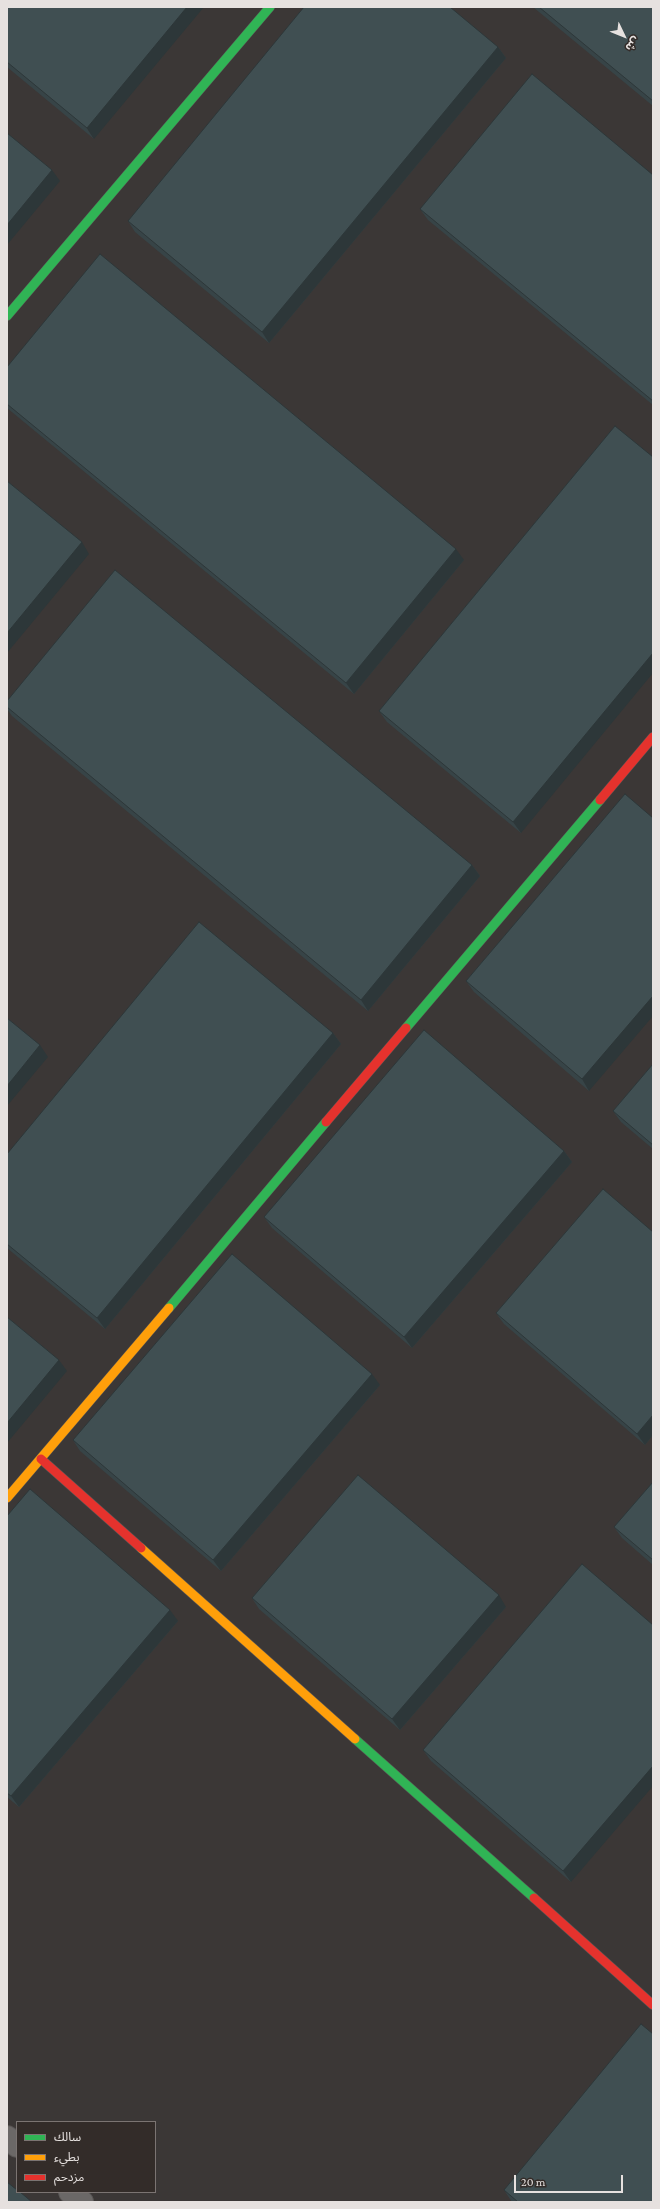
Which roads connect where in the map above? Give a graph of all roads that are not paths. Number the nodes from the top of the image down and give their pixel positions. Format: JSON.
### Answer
{"nodes":[{"id":1,"x":270,"y":7,"type":"edge"},
{"id":2,"x":7,"y":316,"type":"edge"},
{"id":3,"x":653,"y":737,"type":"edge"},
{"id":4,"x":41,"y":1459,"type":"junction"},
{"id":5,"x":7,"y":1498,"type":"edge"},
{"id":6,"x":651,"y":1998,"type":"edge"},
{"id":7,"x":7,"y":2137,"type":"edge"},
{"id":8,"x":16,"y":2145,"type":"edge"},
{"id":9,"x":71,"y":2193,"type":"edge"},
{"id":10,"x":82,"y":2202,"type":"edge"}],
"edges":[{"from":1,"to":2,"type":"street"},
{"from":3,"to":4,"type":"street"},
{"from":4,"to":5,"type":"street"},
{"from":4,"to":6,"type":"street"},
{"from":7,"to":8,"type":"street"},
{"from":9,"to":10,"type":"street"}]}
